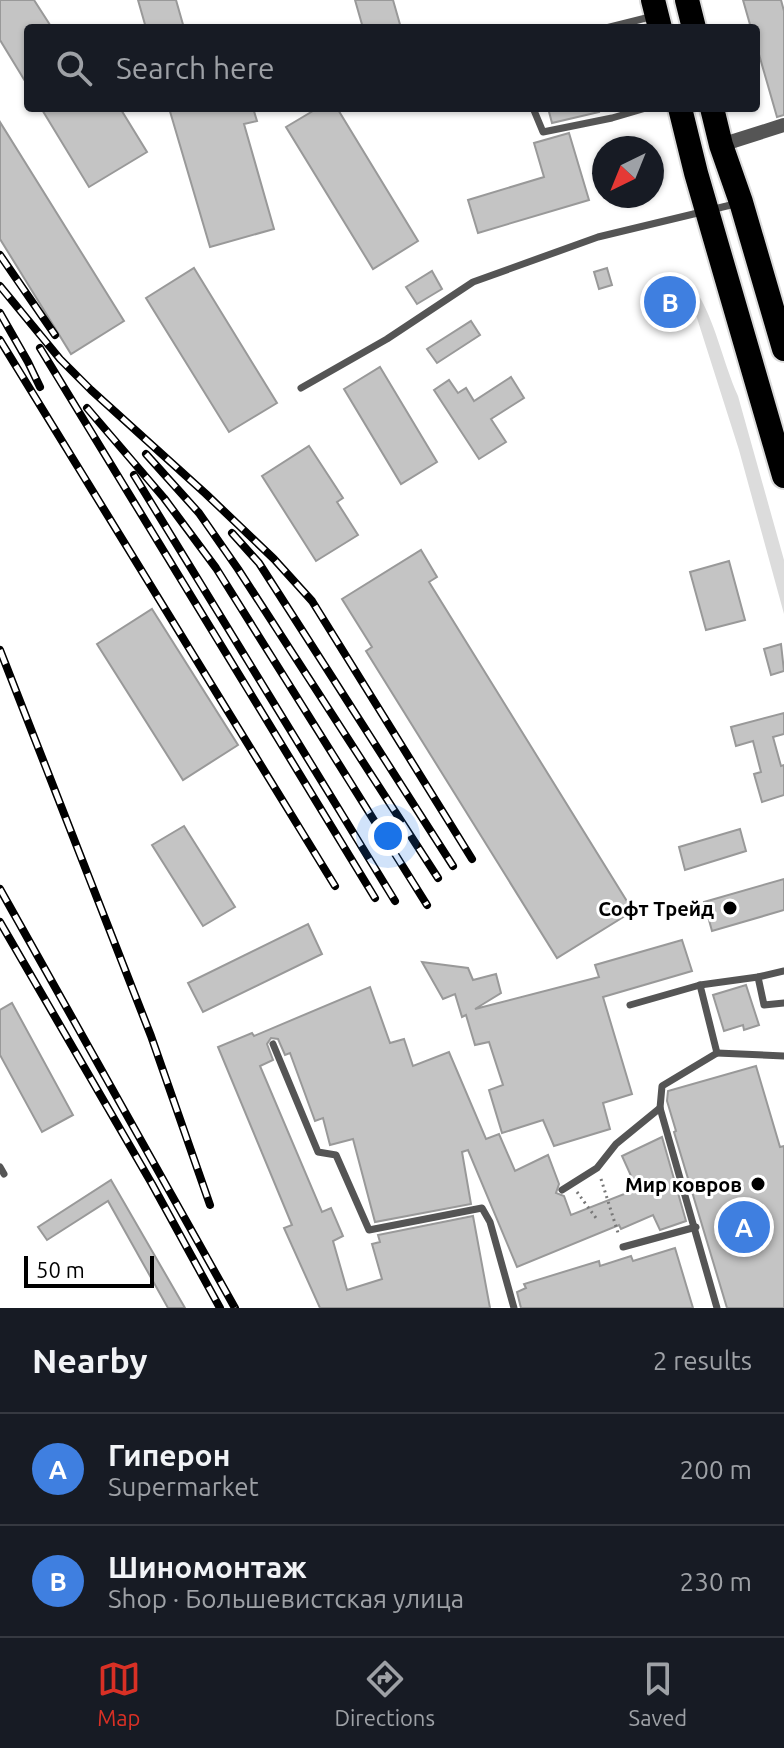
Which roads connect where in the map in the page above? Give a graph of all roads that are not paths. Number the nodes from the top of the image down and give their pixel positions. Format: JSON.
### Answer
{"nodes":[{"id":1,"x":687,"y":0,"type":"edge"},
{"id":2,"x":656,"y":14,"type":"edge"},
{"id":3,"x":620,"y":24,"type":"edge"},
{"id":4,"x":693,"y":24,"type":"edge"},
{"id":5,"x":535,"y":112,"type":"edge"},
{"id":6,"x":610,"y":112,"type":"edge"},
{"id":7,"x":632,"y":112,"type":"edge"},
{"id":8,"x":681,"y":112,"type":"edge"},
{"id":9,"x":713,"y":112,"type":"edge"},
{"id":10,"x":612,"y":118,"type":"junction"},
{"id":11,"x":784,"y":125,"type":"edge"},
{"id":12,"x":721,"y":145,"type":"junction"},
{"id":13,"x":741,"y":202,"type":"junction"},
{"id":14,"x":706,"y":211,"type":"junction"},
{"id":15,"x":784,"y":349,"type":"edge"},
{"id":16,"x":301,"y":388,"type":"dead end"},
{"id":17,"x":784,"y":476,"type":"edge"},
{"id":18,"x":784,"y":971,"type":"edge"},
{"id":19,"x":758,"y":977,"type":"junction"},
{"id":20,"x":700,"y":985,"type":"junction"},
{"id":21,"x":784,"y":1003,"type":"edge"},
{"id":22,"x":630,"y":1005,"type":"dead end"},
{"id":23,"x":273,"y":1044,"type":"dead end"},
{"id":24,"x":717,"y":1053,"type":"junction"},
{"id":25,"x":784,"y":1056,"type":"edge"},
{"id":26,"x":660,"y":1108,"type":"junction"},
{"id":27,"x":562,"y":1190,"type":"dead end"},
{"id":28,"x":696,"y":1227,"type":"junction"},
{"id":29,"x":623,"y":1247,"type":"road end"},
{"id":30,"x":514,"y":1308,"type":"edge"},
{"id":31,"x":717,"y":1308,"type":"edge"}],
"edges":[{"from":1,"to":4,"type":"highway"},
{"from":2,"to":3,"type":"lane"},
{"from":5,"to":10,"type":"lane"},
{"from":6,"to":10,"type":"lane"},
{"from":7,"to":10,"type":"lane"},
{"from":8,"to":14,"type":"highway"},
{"from":9,"to":12,"type":"highway"},
{"from":11,"to":12,"type":"street"},
{"from":12,"to":13,"type":"highway"},
{"from":13,"to":14,"type":"lane"},
{"from":13,"to":15,"type":"highway"},
{"from":14,"to":16,"type":"lane"},
{"from":14,"to":17,"type":"highway"},
{"from":18,"to":19,"type":"lane"},
{"from":19,"to":20,"type":"lane"},
{"from":19,"to":21,"type":"lane"},
{"from":20,"to":22,"type":"lane"},
{"from":20,"to":24,"type":"lane"},
{"from":23,"to":30,"type":"lane"},
{"from":24,"to":25,"type":"lane"},
{"from":24,"to":26,"type":"lane"},
{"from":26,"to":27,"type":"lane"},
{"from":26,"to":28,"type":"lane"},
{"from":28,"to":29,"type":"lane"},
{"from":28,"to":31,"type":"lane"}]}
